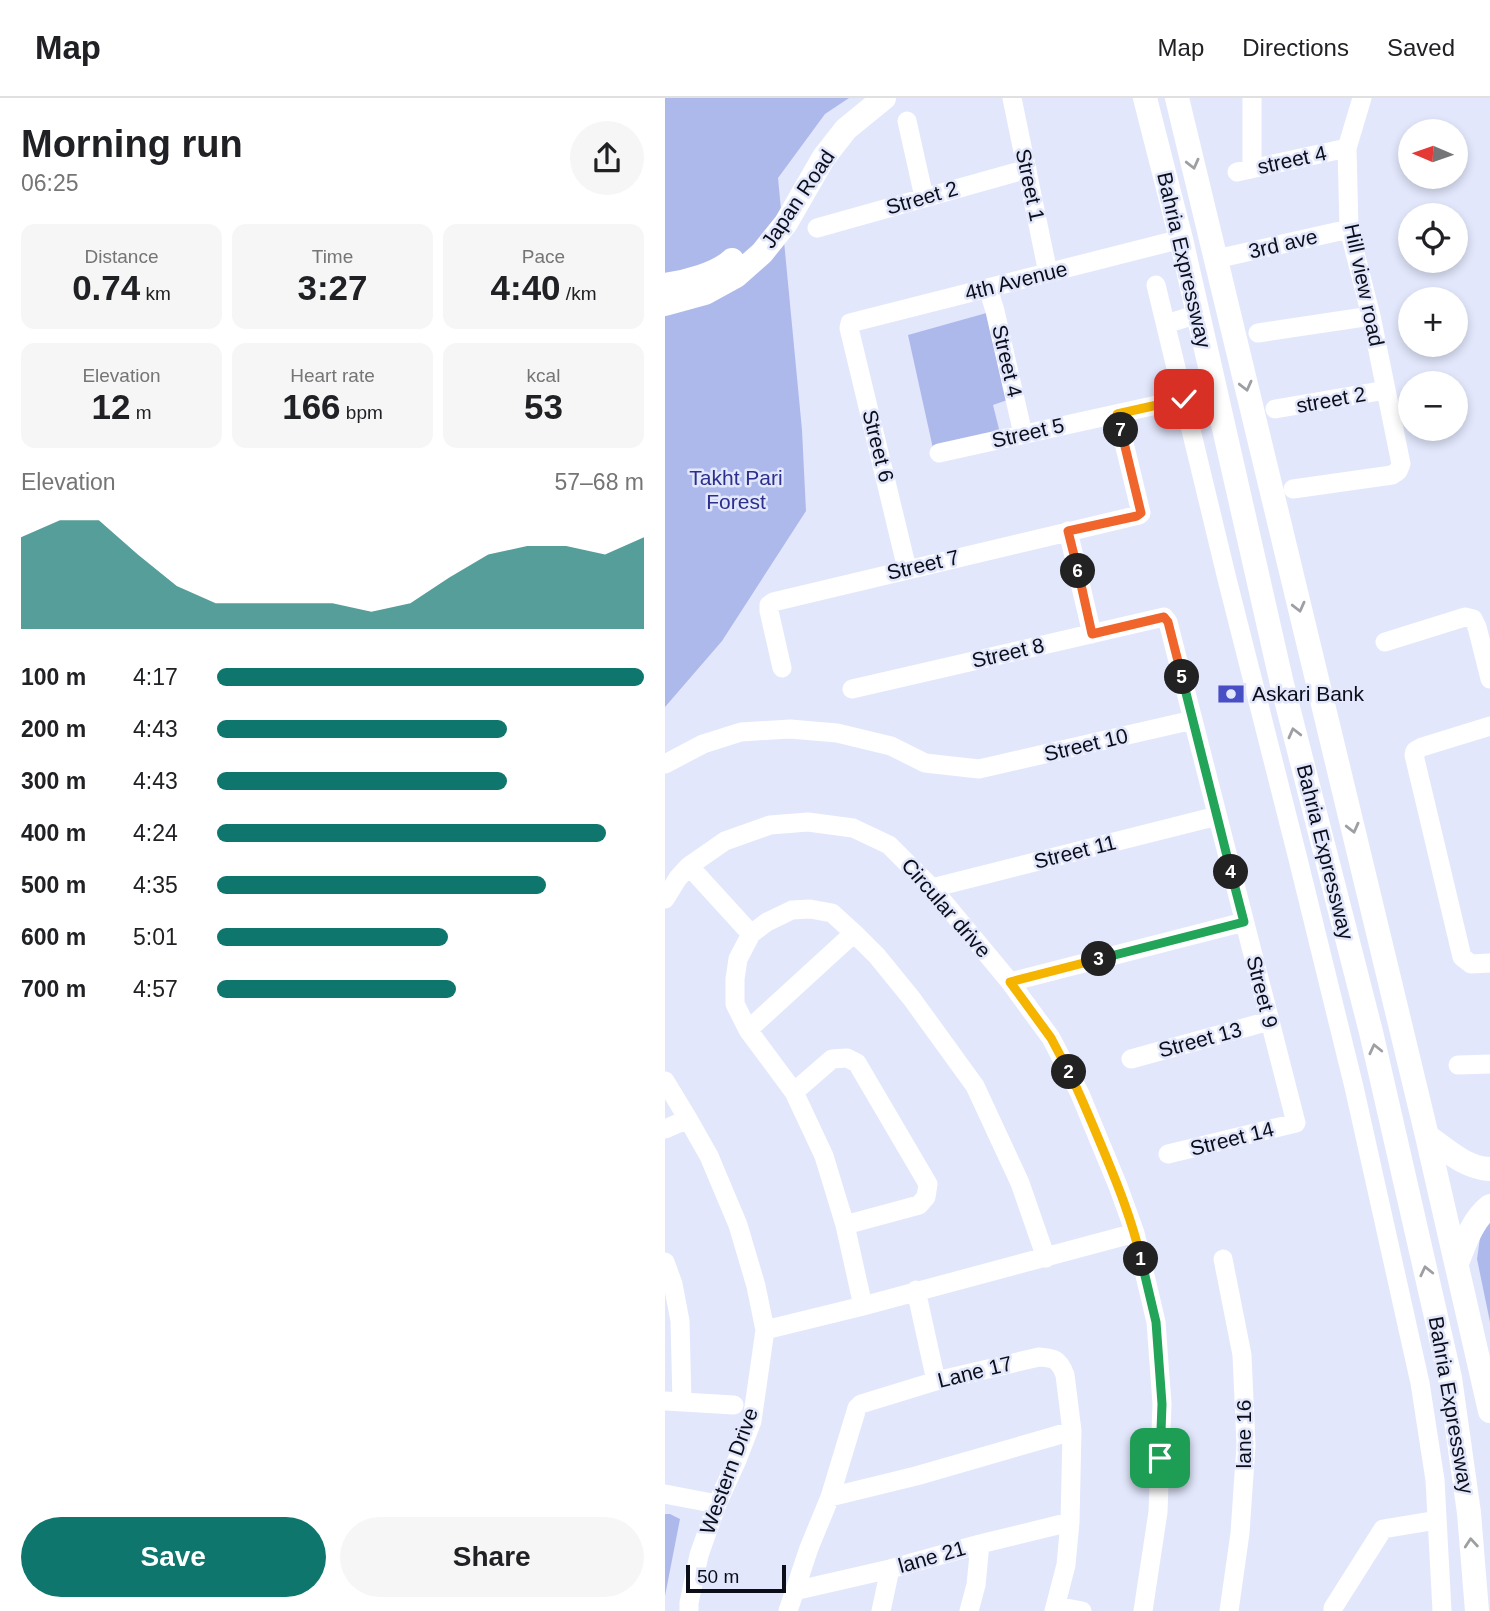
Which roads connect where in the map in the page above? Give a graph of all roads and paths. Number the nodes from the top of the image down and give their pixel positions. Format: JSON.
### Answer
{"nodes":[{"id":1,"x":865,"y":98,"type":"edge"},
{"id":2,"x":884,"y":98,"type":"edge"},
{"id":3,"x":1012,"y":98,"type":"edge"},
{"id":4,"x":1145,"y":98,"type":"edge"},
{"id":5,"x":1177,"y":98,"type":"edge"},
{"id":6,"x":1252,"y":98,"type":"edge"},
{"id":7,"x":1362,"y":98,"type":"edge"},
{"id":8,"x":907,"y":121,"type":"dead end"},
{"id":9,"x":1347,"y":148,"type":"junction"},
{"id":10,"x":1027,"y":169,"type":"junction"},
{"id":11,"x":924,"y":197,"type":"junction"},
{"id":12,"x":817,"y":228,"type":"dead end"},
{"id":13,"x":1349,"y":229,"type":"junction"},
{"id":14,"x":1181,"y":239,"type":"junction"},
{"id":15,"x":1216,"y":259,"type":"junction"},
{"id":16,"x":1048,"y":273,"type":"junction"},
{"id":17,"x":665,"y":285,"type":"edge"},
{"id":18,"x":1156,"y":285,"type":"dead end"},
{"id":19,"x":988,"y":288,"type":"junction"},
{"id":20,"x":665,"y":304,"type":"edge"},
{"id":21,"x":1198,"y":314,"type":"junction"},
{"id":22,"x":1371,"y":316,"type":"junction"},
{"id":23,"x":850,"y":323,"type":"joint"},
{"id":24,"x":1166,"y":324,"type":"junction"},
{"id":25,"x":1258,"y":333,"type":"dead end"},
{"id":26,"x":1386,"y":390,"type":"junction"},
{"id":27,"x":1184,"y":399,"type":"junction"},
{"id":28,"x":1275,"y":409,"type":"dead end"},
{"id":29,"x":1117,"y":414,"type":"junction"},
{"id":30,"x":1023,"y":434,"type":"junction"},
{"id":31,"x":939,"y":453,"type":"dead end"},
{"id":32,"x":1293,"y":488,"type":"dead end"},
{"id":33,"x":1068,"y":531,"type":"junction"},
{"id":34,"x":907,"y":569,"type":"junction"},
{"id":35,"x":1164,"y":617,"type":"joint"},
{"id":36,"x":1092,"y":634,"type":"junction"},
{"id":37,"x":1385,"y":642,"type":"dead end"},
{"id":38,"x":782,"y":668,"type":"dead end"},
{"id":39,"x":1316,"y":677,"type":"junction"},
{"id":40,"x":1490,"y":679,"type":"edge"},
{"id":41,"x":1282,"y":684,"type":"junction"},
{"id":42,"x":852,"y":689,"type":"dead end"},
{"id":43,"x":1193,"y":720,"type":"junction"},
{"id":44,"x":1490,"y":726,"type":"edge"},
{"id":45,"x":665,"y":764,"type":"edge"},
{"id":46,"x":1217,"y":816,"type":"junction"},
{"id":47,"x":1325,"y":853,"type":"junction"},
{"id":48,"x":1298,"y":859,"type":"junction"},
{"id":49,"x":689,"y":866,"type":"junction"},
{"id":50,"x":932,"y":888,"type":"junction"},
{"id":51,"x":665,"y":899,"type":"edge"},
{"id":52,"x":1244,"y":922,"type":"junction"},
{"id":53,"x":854,"y":933,"type":"junction"},
{"id":54,"x":751,"y":934,"type":"junction"},
{"id":55,"x":1490,"y":963,"type":"edge"},
{"id":56,"x":1010,"y":982,"type":"junction"},
{"id":57,"x":1269,"y":1021,"type":"junction"},
{"id":58,"x":748,"y":1030,"type":"junction"},
{"id":59,"x":1131,"y":1059,"type":"dead end"},
{"id":60,"x":1490,"y":1064,"type":"edge"},
{"id":61,"x":1458,"y":1065,"type":"dead end"},
{"id":62,"x":665,"y":1081,"type":"edge"},
{"id":63,"x":793,"y":1092,"type":"junction"},
{"id":64,"x":688,"y":1119,"type":"junction"},
{"id":65,"x":1296,"y":1123,"type":"joint"},
{"id":66,"x":665,"y":1129,"type":"edge"},
{"id":67,"x":1427,"y":1136,"type":"junction"},
{"id":68,"x":1168,"y":1154,"type":"dead end"},
{"id":69,"x":1490,"y":1169,"type":"edge"},
{"id":70,"x":1490,"y":1206,"type":"edge"},
{"id":71,"x":845,"y":1225,"type":"junction"},
{"id":72,"x":1135,"y":1233,"type":"junction"},
{"id":73,"x":1045,"y":1258,"type":"junction"},
{"id":74,"x":1223,"y":1259,"type":"dead end"},
{"id":75,"x":665,"y":1262,"type":"edge"},
{"id":76,"x":1457,"y":1263,"type":"junction"},
{"id":77,"x":916,"y":1290,"type":"junction"},
{"id":78,"x":863,"y":1306,"type":"junction"},
{"id":79,"x":765,"y":1330,"type":"junction"},
{"id":80,"x":936,"y":1381,"type":"junction"},
{"id":81,"x":673,"y":1402,"type":"edge"},
{"id":82,"x":734,"y":1405,"type":"dead end"},
{"id":83,"x":1490,"y":1411,"type":"edge"},
{"id":84,"x":1072,"y":1431,"type":"junction"},
{"id":85,"x":665,"y":1494,"type":"edge"},
{"id":86,"x":830,"y":1497,"type":"junction"},
{"id":87,"x":717,"y":1504,"type":"junction"},
{"id":88,"x":1437,"y":1520,"type":"junction"},
{"id":89,"x":1070,"y":1522,"type":"junction"},
{"id":90,"x":980,"y":1544,"type":"junction"},
{"id":91,"x":890,"y":1569,"type":"junction"},
{"id":92,"x":794,"y":1591,"type":"junction"},
{"id":93,"x":1055,"y":1609,"type":"edge"},
{"id":94,"x":689,"y":1611,"type":"edge"},
{"id":95,"x":788,"y":1611,"type":"edge"},
{"id":96,"x":881,"y":1611,"type":"edge"},
{"id":97,"x":969,"y":1611,"type":"edge"},
{"id":98,"x":1082,"y":1611,"type":"edge"},
{"id":99,"x":1143,"y":1611,"type":"edge"},
{"id":100,"x":1229,"y":1611,"type":"edge"},
{"id":101,"x":1333,"y":1611,"type":"edge"},
{"id":102,"x":1442,"y":1611,"type":"edge"},
{"id":103,"x":1477,"y":1611,"type":"edge"}],
"edges":[{"from":1,"to":17,"type":"main road","name":"Japan Road"},
{"from":2,"to":20,"type":"main road","name":"Japan Road"},
{"from":3,"to":10,"type":"street","name":"Street 1"},
{"from":4,"to":14,"type":"main road","name":"Bahria Expressway"},
{"from":5,"to":15,"type":"main road","name":"Bahria Expressway","one_way":true},
{"from":6,"to":9,"type":"street","name":"street 4"},
{"from":7,"to":9,"type":"street","name":"Hill view road"},
{"from":8,"to":11,"type":"street"},
{"from":9,"to":13,"type":"street","name":"Hill view road"},
{"from":10,"to":11,"type":"street","name":"Street 2"},
{"from":10,"to":16,"type":"street","name":"Street 1"},
{"from":11,"to":12,"type":"street","name":"Street 2"},
{"from":13,"to":15,"type":"street","name":"3rd ave"},
{"from":13,"to":22,"type":"street","name":"Hill view road"},
{"from":14,"to":16,"type":"street","name":"4th Avenue"},
{"from":14,"to":21,"type":"main road","name":"Bahria Expressway"},
{"from":15,"to":39,"type":"main road","name":"Bahria Expressway","one_way":true},
{"from":16,"to":19,"type":"street","name":"4th Avenue"},
{"from":18,"to":24,"type":"street"},
{"from":19,"to":23,"type":"street","name":"4th Avenue"},
{"from":19,"to":30,"type":"street","name":"Street 4"},
{"from":21,"to":24,"type":"street"},
{"from":21,"to":41,"type":"main road","name":"Bahria Expressway"},
{"from":22,"to":25,"type":"street"},
{"from":22,"to":26,"type":"street","name":"Hill view road"},
{"from":23,"to":34,"type":"street","name":"Street 6"},
{"from":24,"to":27,"type":"street"},
{"from":26,"to":28,"type":"street","name":"street 2"},
{"from":26,"to":32,"type":"street","name":"Hill view road"},
{"from":27,"to":29,"type":"street","name":"Street 5"},
{"from":27,"to":48,"type":"street"},
{"from":29,"to":30,"type":"street","name":"Street 5"},
{"from":29,"to":33,"type":"street","name":"Street 7"},
{"from":30,"to":31,"type":"street","name":"Street 5"},
{"from":33,"to":34,"type":"street","name":"Street 7"},
{"from":33,"to":36,"type":"street"},
{"from":34,"to":38,"type":"street","name":"Street 7"},
{"from":35,"to":36,"type":"street","name":"Street 8"},
{"from":35,"to":43,"type":"street","name":"Street 9"},
{"from":36,"to":42,"type":"street","name":"Street 8"},
{"from":37,"to":40,"type":"street"},
{"from":39,"to":41,"type":"main road"},
{"from":39,"to":67,"type":"main road","name":"Bahria Expressway","one_way":true},
{"from":47,"to":41,"type":"main road","name":"Bahria Expressway","one_way":true},
{"from":43,"to":45,"type":"street","name":"Street 10"},
{"from":43,"to":46,"type":"street","name":"Street 9"},
{"from":44,"to":55,"type":"street"},
{"from":46,"to":50,"type":"street","name":"Street 11"},
{"from":46,"to":52,"type":"street","name":"Street 9"},
{"from":47,"to":48,"type":"street"},
{"from":103,"to":47,"type":"main road","name":"Bahria Expressway","one_way":true},
{"from":48,"to":88,"type":"street"},
{"from":49,"to":50,"type":"street","name":"Circular drive"},
{"from":49,"to":51,"type":"street","name":"Circular drive"},
{"from":49,"to":54,"type":"street"},
{"from":50,"to":56,"type":"street","name":"Circular drive"},
{"from":52,"to":56,"type":"street"},
{"from":52,"to":57,"type":"street","name":"Street 9"},
{"from":53,"to":54,"type":"street"},
{"from":53,"to":58,"type":"street"},
{"from":53,"to":73,"type":"street"},
{"from":54,"to":58,"type":"street"},
{"from":56,"to":72,"type":"street","name":"Circular drive"},
{"from":57,"to":59,"type":"street","name":"Street 13"},
{"from":57,"to":65,"type":"street","name":"Street 9"},
{"from":58,"to":63,"type":"street"},
{"from":60,"to":61,"type":"street"},
{"from":62,"to":64,"type":"street","name":"Western Drive"},
{"from":63,"to":71,"type":"street"},
{"from":63,"to":71,"type":"street"},
{"from":64,"to":66,"type":"street"},
{"from":64,"to":79,"type":"street","name":"Western Drive"},
{"from":65,"to":68,"type":"street","name":"Street 14"},
{"from":67,"to":69,"type":"main road"},
{"from":67,"to":76,"type":"main road","name":"Bahria Expressway"},
{"from":70,"to":76,"type":"main road"},
{"from":71,"to":78,"type":"street"},
{"from":72,"to":73,"type":"street"},
{"from":72,"to":99,"type":"street","name":"Circular drive"},
{"from":73,"to":77,"type":"street"},
{"from":74,"to":100,"type":"street","name":"lane 16"},
{"from":75,"to":81,"type":"street"},
{"from":76,"to":83,"type":"main road","name":"Bahria Expressway"},
{"from":77,"to":78,"type":"street"},
{"from":77,"to":80,"type":"street"},
{"from":78,"to":79,"type":"street"},
{"from":79,"to":87,"type":"street","name":"Western Drive"},
{"from":80,"to":84,"type":"street","name":"Lane 17"},
{"from":80,"to":86,"type":"street","name":"Lane 17"},
{"from":81,"to":82,"type":"street"},
{"from":84,"to":86,"type":"street"},
{"from":84,"to":89,"type":"street","name":"Lane 17"},
{"from":85,"to":87,"type":"street"},
{"from":86,"to":92,"type":"street","name":"Lane 17"},
{"from":87,"to":94,"type":"street","name":"Western Drive"},
{"from":88,"to":101,"type":"street"},
{"from":88,"to":102,"type":"street"},
{"from":89,"to":90,"type":"street","name":"lane 21"},
{"from":89,"to":93,"type":"street","name":"Lane 17"},
{"from":90,"to":91,"type":"street","name":"lane 21"},
{"from":90,"to":97,"type":"street"},
{"from":91,"to":92,"type":"street","name":"lane 21"},
{"from":91,"to":96,"type":"street"},
{"from":92,"to":95,"type":"street","name":"Lane 17"},
{"from":93,"to":98,"type":"street"}]}
